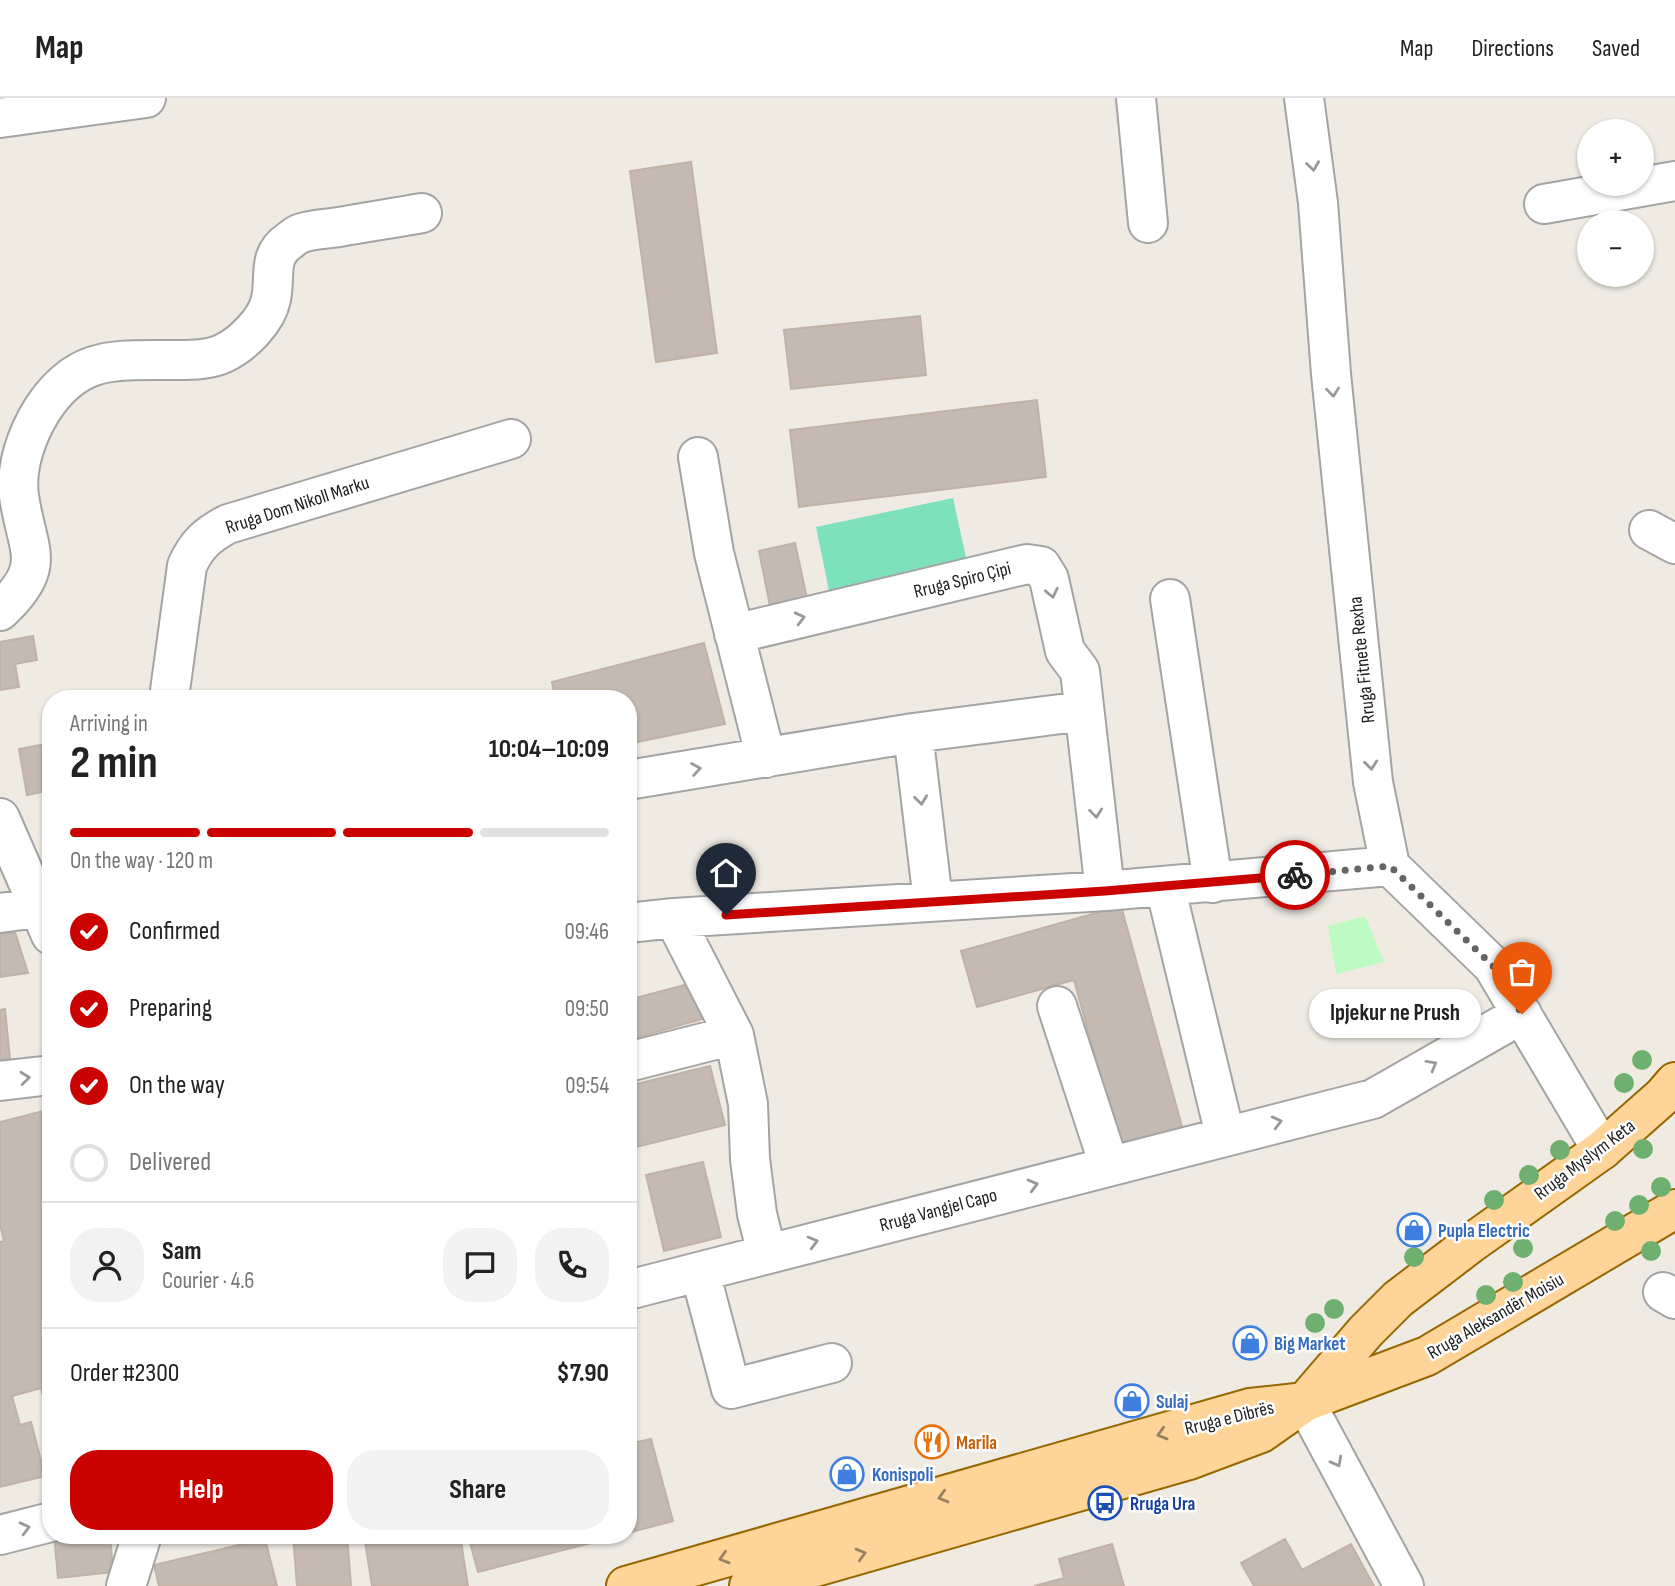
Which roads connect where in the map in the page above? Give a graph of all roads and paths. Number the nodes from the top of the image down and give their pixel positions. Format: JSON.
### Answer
{"nodes":[{"id":1,"x":1136,"y":98,"type":"edge"},
{"id":2,"x":1304,"y":98,"type":"edge"},
{"id":3,"x":128,"y":99,"type":"edge"},
{"id":4,"x":0,"y":118,"type":"edge"},
{"id":5,"x":1675,"y":181,"type":"edge"},
{"id":6,"x":1544,"y":204,"type":"dead end"},
{"id":7,"x":422,"y":213,"type":"dead end"},
{"id":8,"x":1147,"y":223,"type":"dead end"},
{"id":9,"x":511,"y":439,"type":"dead end"},
{"id":10,"x":698,"y":457,"type":"dead end"},
{"id":11,"x":1170,"y":600,"type":"dead end"},
{"id":12,"x":0,"y":611,"type":"edge"},
{"id":13,"x":731,"y":624,"type":"junction"},
{"id":14,"x":170,"y":690,"type":"edge"},
{"id":15,"x":1084,"y":711,"type":"junction"},
{"id":16,"x":913,"y":733,"type":"junction"},
{"id":17,"x":765,"y":758,"type":"junction"},
{"id":18,"x":637,"y":779,"type":"edge"},
{"id":19,"x":0,"y":818,"type":"edge"},
{"id":20,"x":1390,"y":866,"type":"junction"},
{"id":21,"x":36,"y":869,"type":"edge"},
{"id":22,"x":1213,"y":883,"type":"junction"},
{"id":23,"x":1165,"y":886,"type":"junction"},
{"id":24,"x":1105,"y":891,"type":"junction"},
{"id":25,"x":933,"y":901,"type":"junction"},
{"id":26,"x":42,"y":904,"type":"edge"},
{"id":27,"x":0,"y":913,"type":"edge"},
{"id":28,"x":674,"y":918,"type":"junction"},
{"id":29,"x":42,"y":921,"type":"edge"},
{"id":30,"x":637,"y":922,"type":"edge"},
{"id":31,"x":1058,"y":1006,"type":"dead end"},
{"id":32,"x":1522,"y":1014,"type":"junction"},
{"id":33,"x":734,"y":1035,"type":"junction"},
{"id":34,"x":637,"y":1060,"type":"edge"},
{"id":35,"x":42,"y":1076,"type":"edge"},
{"id":36,"x":0,"y":1081,"type":"edge"},
{"id":37,"x":1675,"y":1082,"type":"edge"},
{"id":38,"x":1225,"y":1135,"type":"junction"},
{"id":39,"x":1602,"y":1150,"type":"junction"},
{"id":40,"x":1109,"y":1165,"type":"junction"},
{"id":41,"x":1675,"y":1209,"type":"edge"},
{"id":42,"x":767,"y":1254,"type":"junction"},
{"id":43,"x":700,"y":1272,"type":"junction"},
{"id":44,"x":637,"y":1288,"type":"edge"},
{"id":45,"x":832,"y":1363,"type":"dead end"},
{"id":46,"x":1306,"y":1402,"type":"junction"},
{"id":47,"x":42,"y":1524,"type":"edge"},
{"id":48,"x":0,"y":1535,"type":"edge"},
{"id":49,"x":139,"y":1544,"type":"edge"},
{"id":50,"x":808,"y":1578,"type":"edge"},
{"id":51,"x":126,"y":1586,"type":"edge"},
{"id":52,"x":626,"y":1586,"type":"edge"},
{"id":53,"x":749,"y":1586,"type":"edge"},
{"id":54,"x":1404,"y":1586,"type":"edge"}],
"edges":[{"from":1,"to":8,"type":"street"},
{"from":2,"to":20,"type":"street","name":"Rruga Fitnete Rexha","one_way":true},
{"from":3,"to":4,"type":"street"},
{"from":5,"to":6,"type":"street"},
{"from":7,"to":12,"type":"street"},
{"from":9,"to":14,"type":"street","name":"Rruga Dom Nikoll Marku"},
{"from":10,"to":13,"type":"street"},
{"from":11,"to":22,"type":"street"},
{"from":13,"to":15,"type":"street","name":"Rruga Spiro Çipi","one_way":true},
{"from":13,"to":17,"type":"street"},
{"from":15,"to":16,"type":"street"},
{"from":15,"to":24,"type":"street","name":"Rruga Spiro Çipi","one_way":true},
{"from":16,"to":17,"type":"street"},
{"from":16,"to":25,"type":"street","one_way":true},
{"from":18,"to":17,"type":"street","one_way":true},
{"from":19,"to":21,"type":"street"},
{"from":20,"to":22,"type":"street"},
{"from":20,"to":32,"type":"street"},
{"from":21,"to":26,"type":"street"},
{"from":22,"to":23,"type":"street"},
{"from":23,"to":24,"type":"street"},
{"from":23,"to":38,"type":"street"},
{"from":24,"to":25,"type":"street"},
{"from":25,"to":28,"type":"street"},
{"from":27,"to":29,"type":"street"},
{"from":28,"to":30,"type":"street"},
{"from":28,"to":33,"type":"street"},
{"from":31,"to":40,"type":"street"},
{"from":38,"to":32,"type":"street","name":"Rruga Vangjel Capo","one_way":true},
{"from":32,"to":39,"type":"street"},
{"from":33,"to":34,"type":"street"},
{"from":33,"to":42,"type":"street"},
{"from":36,"to":35,"type":"street","one_way":true},
{"from":37,"to":39,"type":"main road","name":"Rruga Myslym Keta"},
{"from":38,"to":40,"type":"street","name":"Rruga Vangjel Capo"},
{"from":39,"to":46,"type":"main road","name":"Rruga Myslym Keta"},
{"from":42,"to":40,"type":"street","name":"Rruga Vangjel Capo","one_way":true},
{"from":41,"to":46,"type":"main road","name":"Rruga Aleksandër Moisiu"},
{"from":42,"to":43,"type":"street","name":"Rruga Vangjel Capo"},
{"from":43,"to":44,"type":"street","name":"Rruga Vangjel Capo"},
{"from":43,"to":45,"type":"street"},
{"from":50,"to":46,"type":"main road","name":"Rruga e Dibrës","one_way":true},
{"from":46,"to":52,"type":"main road","name":"Rruga e Dibrës","one_way":true},
{"from":46,"to":54,"type":"street","one_way":true},
{"from":48,"to":47,"type":"street","one_way":true},
{"from":49,"to":51,"type":"street"},
{"from":50,"to":53,"type":"main road","name":"Rruga e Dibrës"}]}
